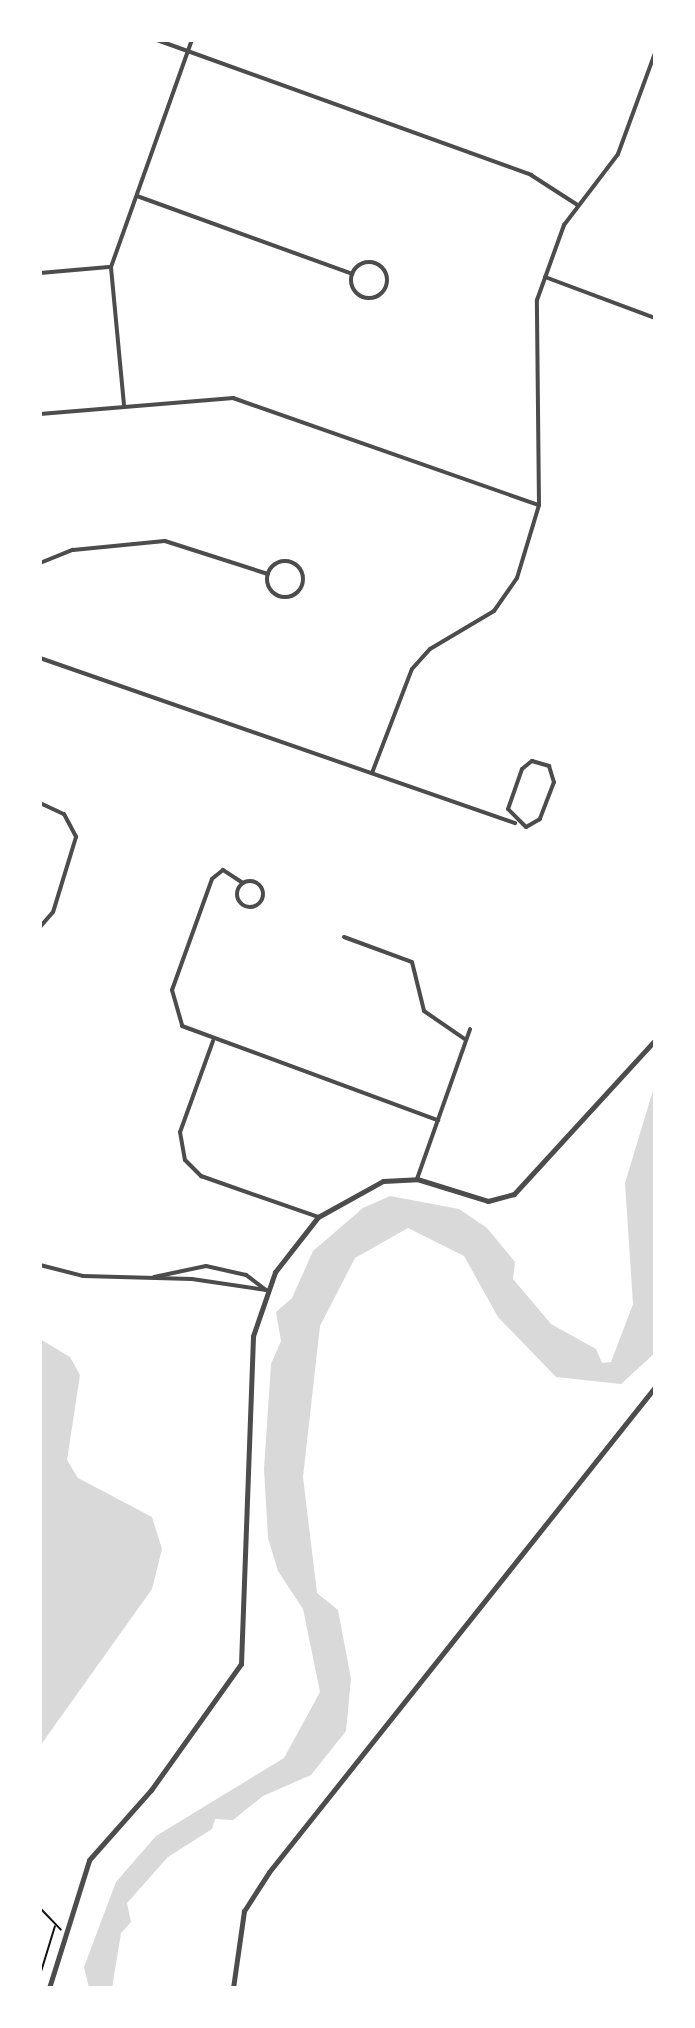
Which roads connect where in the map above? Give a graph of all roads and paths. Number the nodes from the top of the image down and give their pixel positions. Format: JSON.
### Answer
{"nodes":[{"id":1,"x":157,"y":40,"type":"edge"},
{"id":2,"x":192,"y":40,"type":"edge"},
{"id":3,"x":188,"y":51,"type":"junction"},
{"id":4,"x":655,"y":53,"type":"edge"},
{"id":5,"x":137,"y":196,"type":"junction"},
{"id":6,"x":576,"y":204,"type":"junction"},
{"id":7,"x":111,"y":267,"type":"junction"},
{"id":8,"x":40,"y":273,"type":"edge"},
{"id":9,"x":352,"y":274,"type":"junction"},
{"id":10,"x":545,"y":277,"type":"junction"},
{"id":11,"x":655,"y":318,"type":"edge"},
{"id":12,"x":124,"y":405,"type":"junction"},
{"id":13,"x":40,"y":414,"type":"edge"},
{"id":14,"x":539,"y":505,"type":"junction"},
{"id":15,"x":40,"y":563,"type":"edge"},
{"id":16,"x":268,"y":574,"type":"junction"},
{"id":17,"x":40,"y":658,"type":"edge"},
{"id":18,"x":372,"y":773,"type":"junction"},
{"id":19,"x":40,"y":803,"type":"edge"},
{"id":20,"x":515,"y":823,"type":"junction"},
{"id":21,"x":243,"y":883,"type":"junction"},
{"id":22,"x":40,"y":927,"type":"edge"},
{"id":23,"x":344,"y":937,"type":"dead end"},
{"id":24,"x":470,"y":1029,"type":"dead end"},
{"id":25,"x":466,"y":1040,"type":"junction"},
{"id":26,"x":655,"y":1040,"type":"edge"},
{"id":27,"x":213,"y":1041,"type":"junction"},
{"id":28,"x":438,"y":1120,"type":"junction"},
{"id":29,"x":417,"y":1179,"type":"junction"},
{"id":30,"x":318,"y":1217,"type":"junction"},
{"id":31,"x":40,"y":1265,"type":"edge"},
{"id":32,"x":154,"y":1277,"type":"junction"},
{"id":33,"x":266,"y":1290,"type":"junction"},
{"id":34,"x":655,"y":1387,"type":"edge"},
{"id":35,"x":40,"y":1908,"type":"edge"},
{"id":36,"x":55,"y":1926,"type":"junction"},
{"id":37,"x":65,"y":1933,"type":"junction"},
{"id":38,"x":40,"y":1975,"type":"edge"},
{"id":39,"x":49,"y":1988,"type":"edge"},
{"id":40,"x":233,"y":1988,"type":"edge"}],
"edges":[{"from":1,"to":3,"type":"street"},
{"from":2,"to":3,"type":"street"},
{"from":3,"to":5,"type":"street"},
{"from":3,"to":6,"type":"street"},
{"from":4,"to":6,"type":"street"},
{"from":5,"to":7,"type":"street"},
{"from":5,"to":9,"type":"street"},
{"from":6,"to":10,"type":"street"},
{"from":7,"to":8,"type":"street"},
{"from":7,"to":12,"type":"street"},
{"from":9,"to":9,"type":"street"},
{"from":10,"to":11,"type":"street"},
{"from":10,"to":14,"type":"street"},
{"from":12,"to":13,"type":"street"},
{"from":12,"to":14,"type":"street"},
{"from":14,"to":18,"type":"street"},
{"from":15,"to":16,"type":"street"},
{"from":16,"to":16,"type":"street"},
{"from":17,"to":18,"type":"street"},
{"from":18,"to":20,"type":"street"},
{"from":19,"to":22,"type":"street"},
{"from":20,"to":20,"type":"street"},
{"from":21,"to":21,"type":"street"},
{"from":21,"to":27,"type":"street"},
{"from":23,"to":25,"type":"street"},
{"from":24,"to":25,"type":"street"},
{"from":25,"to":28,"type":"street"},
{"from":26,"to":29,"type":"street"},
{"from":27,"to":28,"type":"street"},
{"from":27,"to":30,"type":"street"},
{"from":28,"to":29,"type":"street"},
{"from":29,"to":30,"type":"street"},
{"from":30,"to":33,"type":"street"},
{"from":31,"to":32,"type":"street"},
{"from":32,"to":33,"type":"street"},
{"from":32,"to":33,"type":"street"},
{"from":33,"to":37,"type":"street"},
{"from":34,"to":40,"type":"street"},
{"from":35,"to":36,"type":"path"},
{"from":36,"to":37,"type":"path"},
{"from":36,"to":38,"type":"path"},
{"from":37,"to":39,"type":"street"}]}
